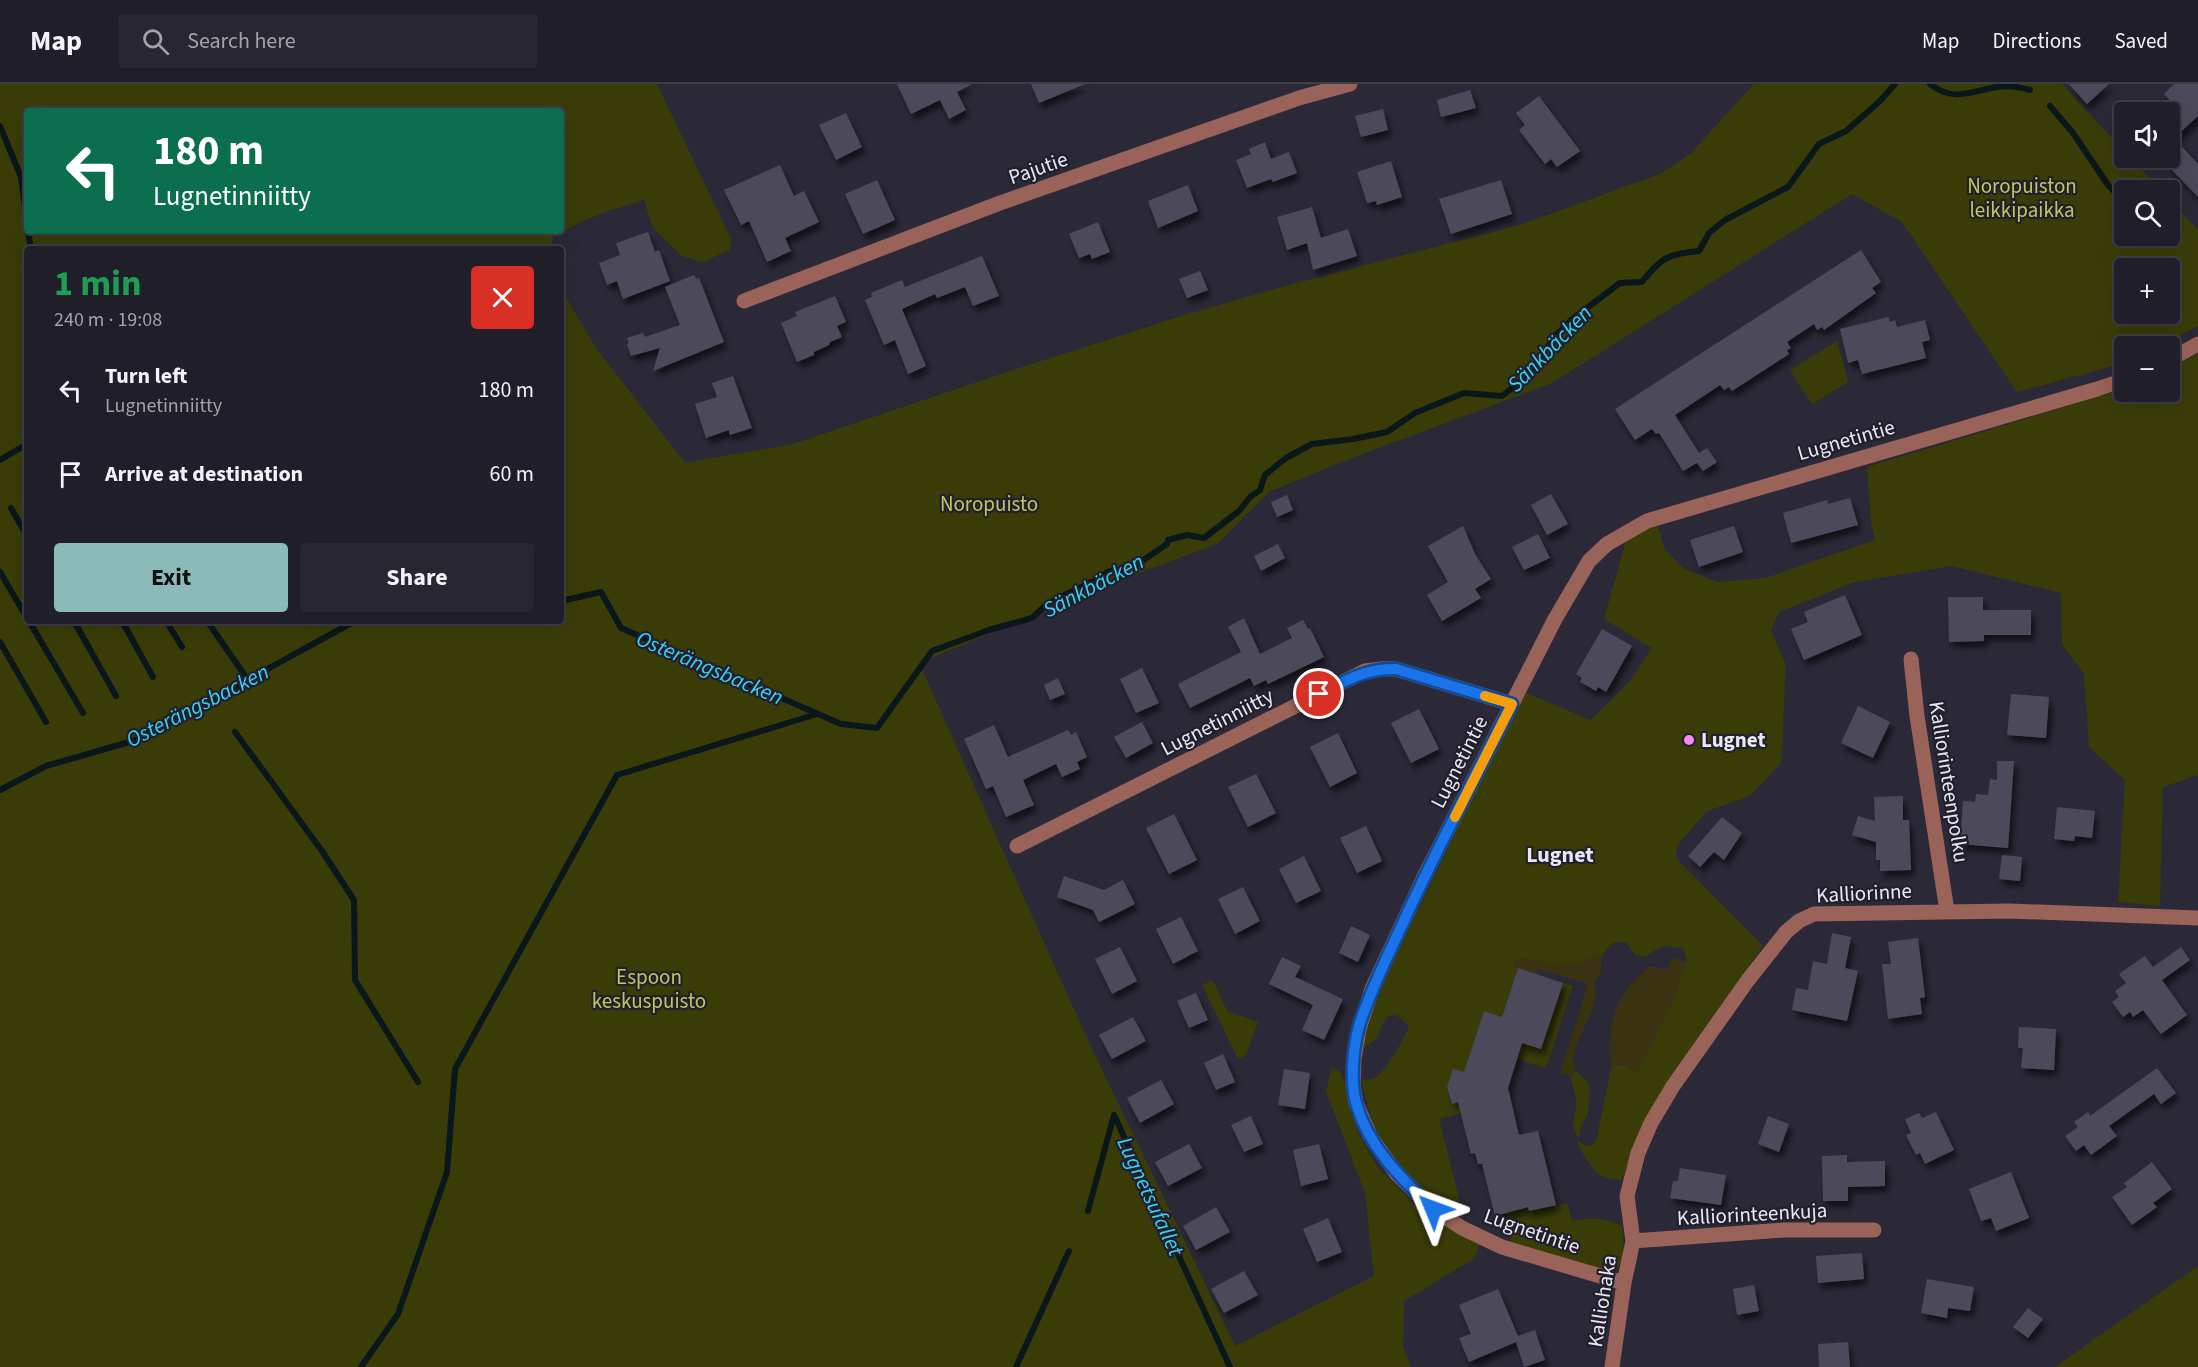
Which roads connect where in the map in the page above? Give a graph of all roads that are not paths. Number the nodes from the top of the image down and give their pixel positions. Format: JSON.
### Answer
{"nodes":[{"id":1,"x":1350,"y":84,"type":"edge"},
{"id":2,"x":744,"y":301,"type":"dead end"},
{"id":3,"x":2198,"y":344,"type":"edge"},
{"id":4,"x":2180,"y":354,"type":"edge"},
{"id":5,"x":2114,"y":383,"type":"edge"},
{"id":6,"x":1911,"y":659,"type":"dead end"},
{"id":7,"x":1512,"y":704,"type":"junction"},
{"id":8,"x":1017,"y":846,"type":"dead end"},
{"id":9,"x":1947,"y":911,"type":"junction"},
{"id":10,"x":2198,"y":918,"type":"edge"},
{"id":11,"x":1874,"y":1230,"type":"dead end"},
{"id":12,"x":1633,"y":1241,"type":"junction"},
{"id":13,"x":1624,"y":1283,"type":"junction"},
{"id":14,"x":1612,"y":1367,"type":"edge"}],
"edges":[{"from":1,"to":2,"type":"street","name":"Pajutie"},
{"from":3,"to":4,"type":"street"},
{"from":5,"to":7,"type":"street","name":"Lugnetintie"},
{"from":6,"to":9,"type":"street","name":"Kalliorinteenpolku"},
{"from":7,"to":8,"type":"street","name":"Lugnetinniitty"},
{"from":7,"to":13,"type":"street","name":"Lugnetintie"},
{"from":9,"to":10,"type":"street","name":"Kalliorinne"},
{"from":9,"to":12,"type":"street","name":"Kalliorinne"},
{"from":11,"to":12,"type":"street","name":"Kalliorinteenkuja"},
{"from":12,"to":13,"type":"street","name":"Kalliohaka"},
{"from":13,"to":14,"type":"street","name":"Kalliohaka"}]}
